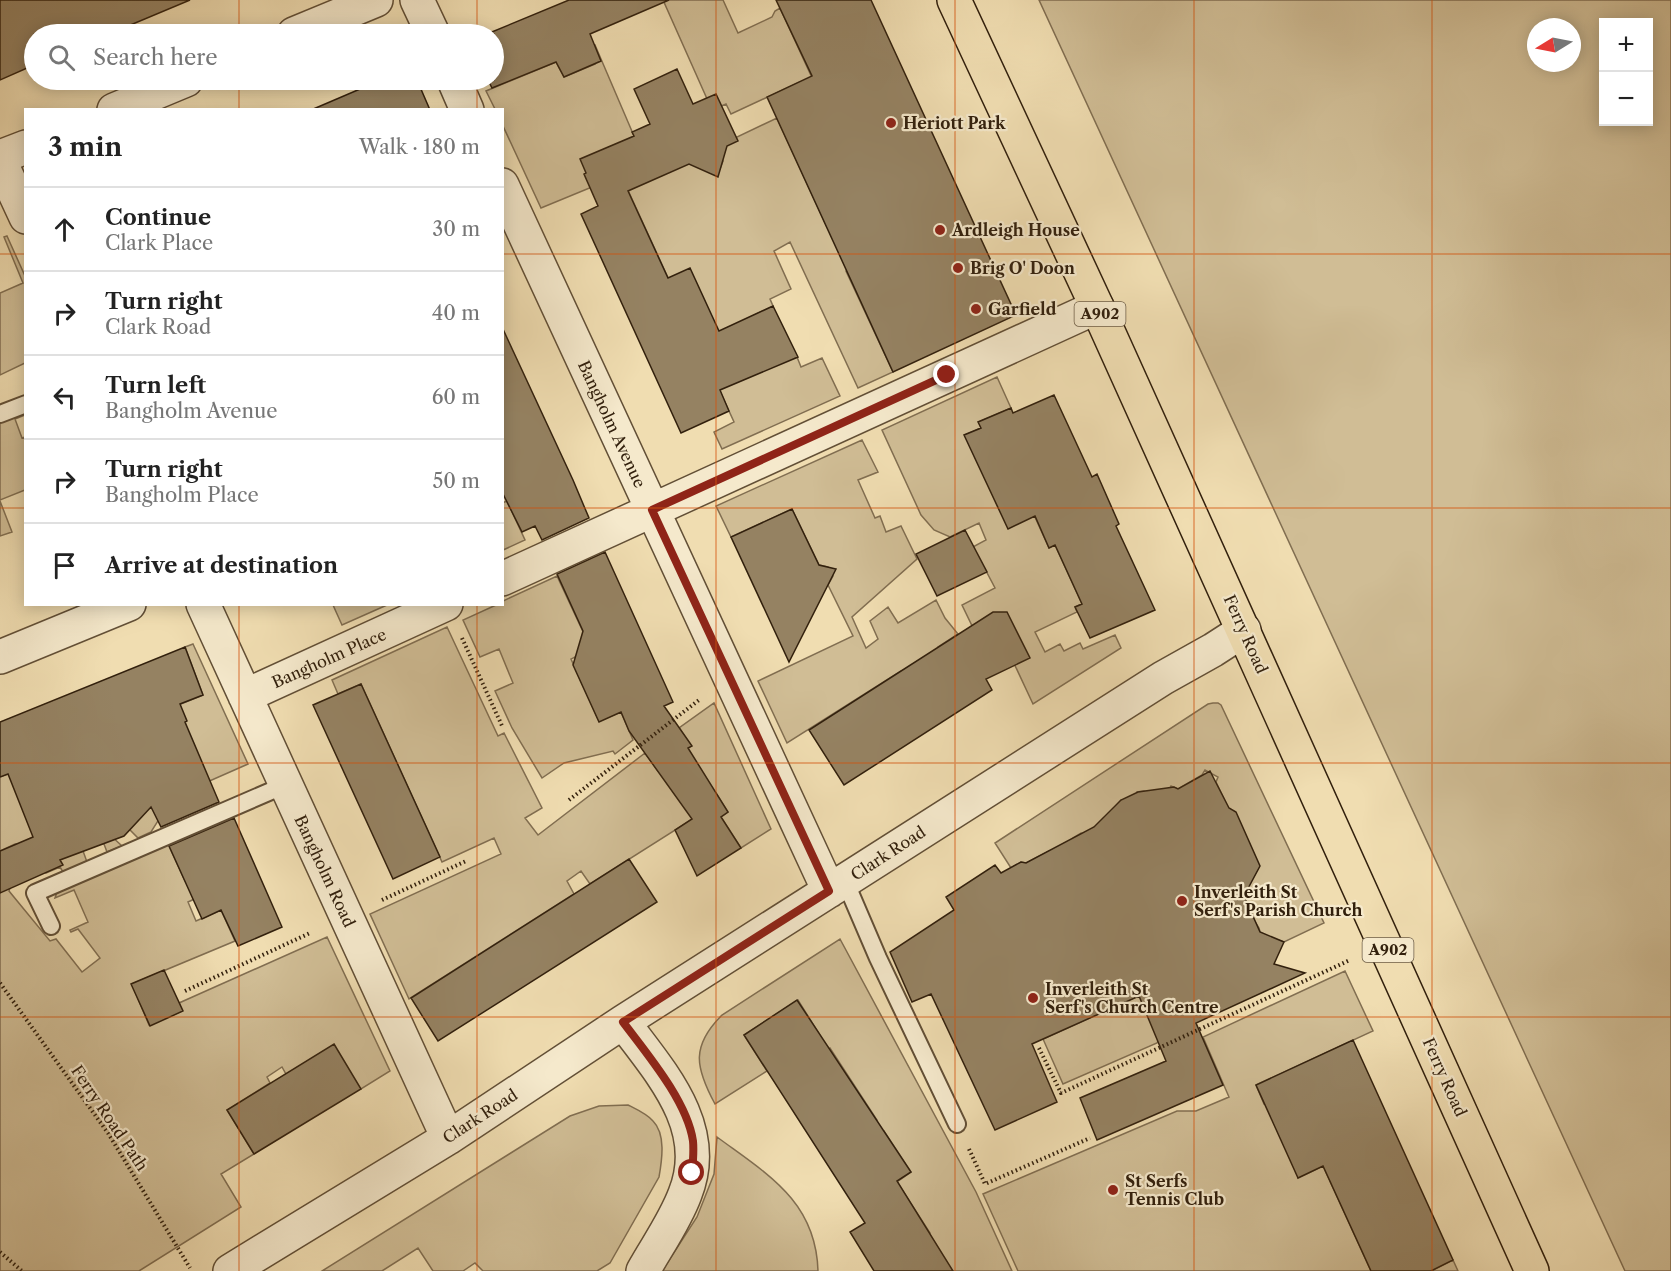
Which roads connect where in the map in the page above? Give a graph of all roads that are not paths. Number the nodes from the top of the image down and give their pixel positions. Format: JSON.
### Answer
{"nodes":[{"id":1,"x":376,"y":0,"type":"edge"},
{"id":2,"x":417,"y":0,"type":"edge"},
{"id":3,"x":954,"y":0,"type":"edge"},
{"id":4,"x":318,"y":24,"type":"edge"},
{"id":5,"x":428,"y":24,"type":"edge"},
{"id":6,"x":162,"y":90,"type":"edge"},
{"id":7,"x":459,"y":90,"type":"edge"},
{"id":8,"x":119,"y":108,"type":"edge"},
{"id":9,"x":467,"y":108,"type":"edge"},
{"id":10,"x":24,"y":148,"type":"edge"},
{"id":11,"x":0,"y":159,"type":"edge"},
{"id":12,"x":504,"y":189,"type":"edge"},
{"id":13,"x":24,"y":213,"type":"edge"},
{"id":14,"x":1097,"y":307,"type":"junction"},
{"id":15,"x":24,"y":405,"type":"edge"},
{"id":16,"x":0,"y":414,"type":"edge"},
{"id":17,"x":652,"y":510,"type":"junction"},
{"id":18,"x":504,"y":578,"type":"edge"},
{"id":19,"x":124,"y":606,"type":"edge"},
{"id":20,"x":203,"y":606,"type":"edge"},
{"id":21,"x":442,"y":606,"type":"edge"},
{"id":22,"x":1244,"y":630,"type":"junction"},
{"id":23,"x":0,"y":657,"type":"edge"},
{"id":24,"x":244,"y":696,"type":"junction"},
{"id":25,"x":285,"y":785,"type":"junction"},
{"id":26,"x":837,"y":886,"type":"junction"},
{"id":27,"x":51,"y":926,"type":"dead end"},
{"id":28,"x":623,"y":1022,"type":"junction"},
{"id":29,"x":957,"y":1124,"type":"road end"},
{"id":30,"x":448,"y":1138,"type":"junction"},
{"id":31,"x":241,"y":1264,"type":"edge"},
{"id":32,"x":643,"y":1271,"type":"edge"},
{"id":33,"x":1532,"y":1271,"type":"edge"}],
"edges":[{"from":1,"to":4,"type":"street"},
{"from":2,"to":5,"type":"street"},
{"from":3,"to":14,"type":"main road","name":"Ferry Road","number":"A902"},
{"from":6,"to":8,"type":"street"},
{"from":7,"to":9,"type":"street"},
{"from":10,"to":11,"type":"street"},
{"from":11,"to":13,"type":"street"},
{"from":12,"to":17,"type":"street","name":"Bangholm Avenue"},
{"from":14,"to":17,"type":"street"},
{"from":14,"to":22,"type":"main road","name":"Ferry Road","number":"A902"},
{"from":15,"to":16,"type":"lane"},
{"from":17,"to":18,"type":"street"},
{"from":17,"to":26,"type":"street","name":"Bangholm Avenue"},
{"from":19,"to":23,"type":"street"},
{"from":20,"to":24,"type":"street","name":"Bangholm Road"},
{"from":21,"to":24,"type":"street","name":"Bangholm Place"},
{"from":22,"to":26,"type":"street","name":"Clark Road"},
{"from":22,"to":33,"type":"main road","name":"Ferry Road","number":"A902"},
{"from":24,"to":25,"type":"street","name":"Bangholm Road"},
{"from":25,"to":27,"type":"lane"},
{"from":25,"to":30,"type":"street","name":"Bangholm Road"},
{"from":26,"to":28,"type":"street","name":"Clark Road"},
{"from":26,"to":29,"type":"lane"},
{"from":28,"to":30,"type":"street","name":"Clark Road"},
{"from":28,"to":32,"type":"street"},
{"from":30,"to":31,"type":"street","name":"Clark Road"}]}
